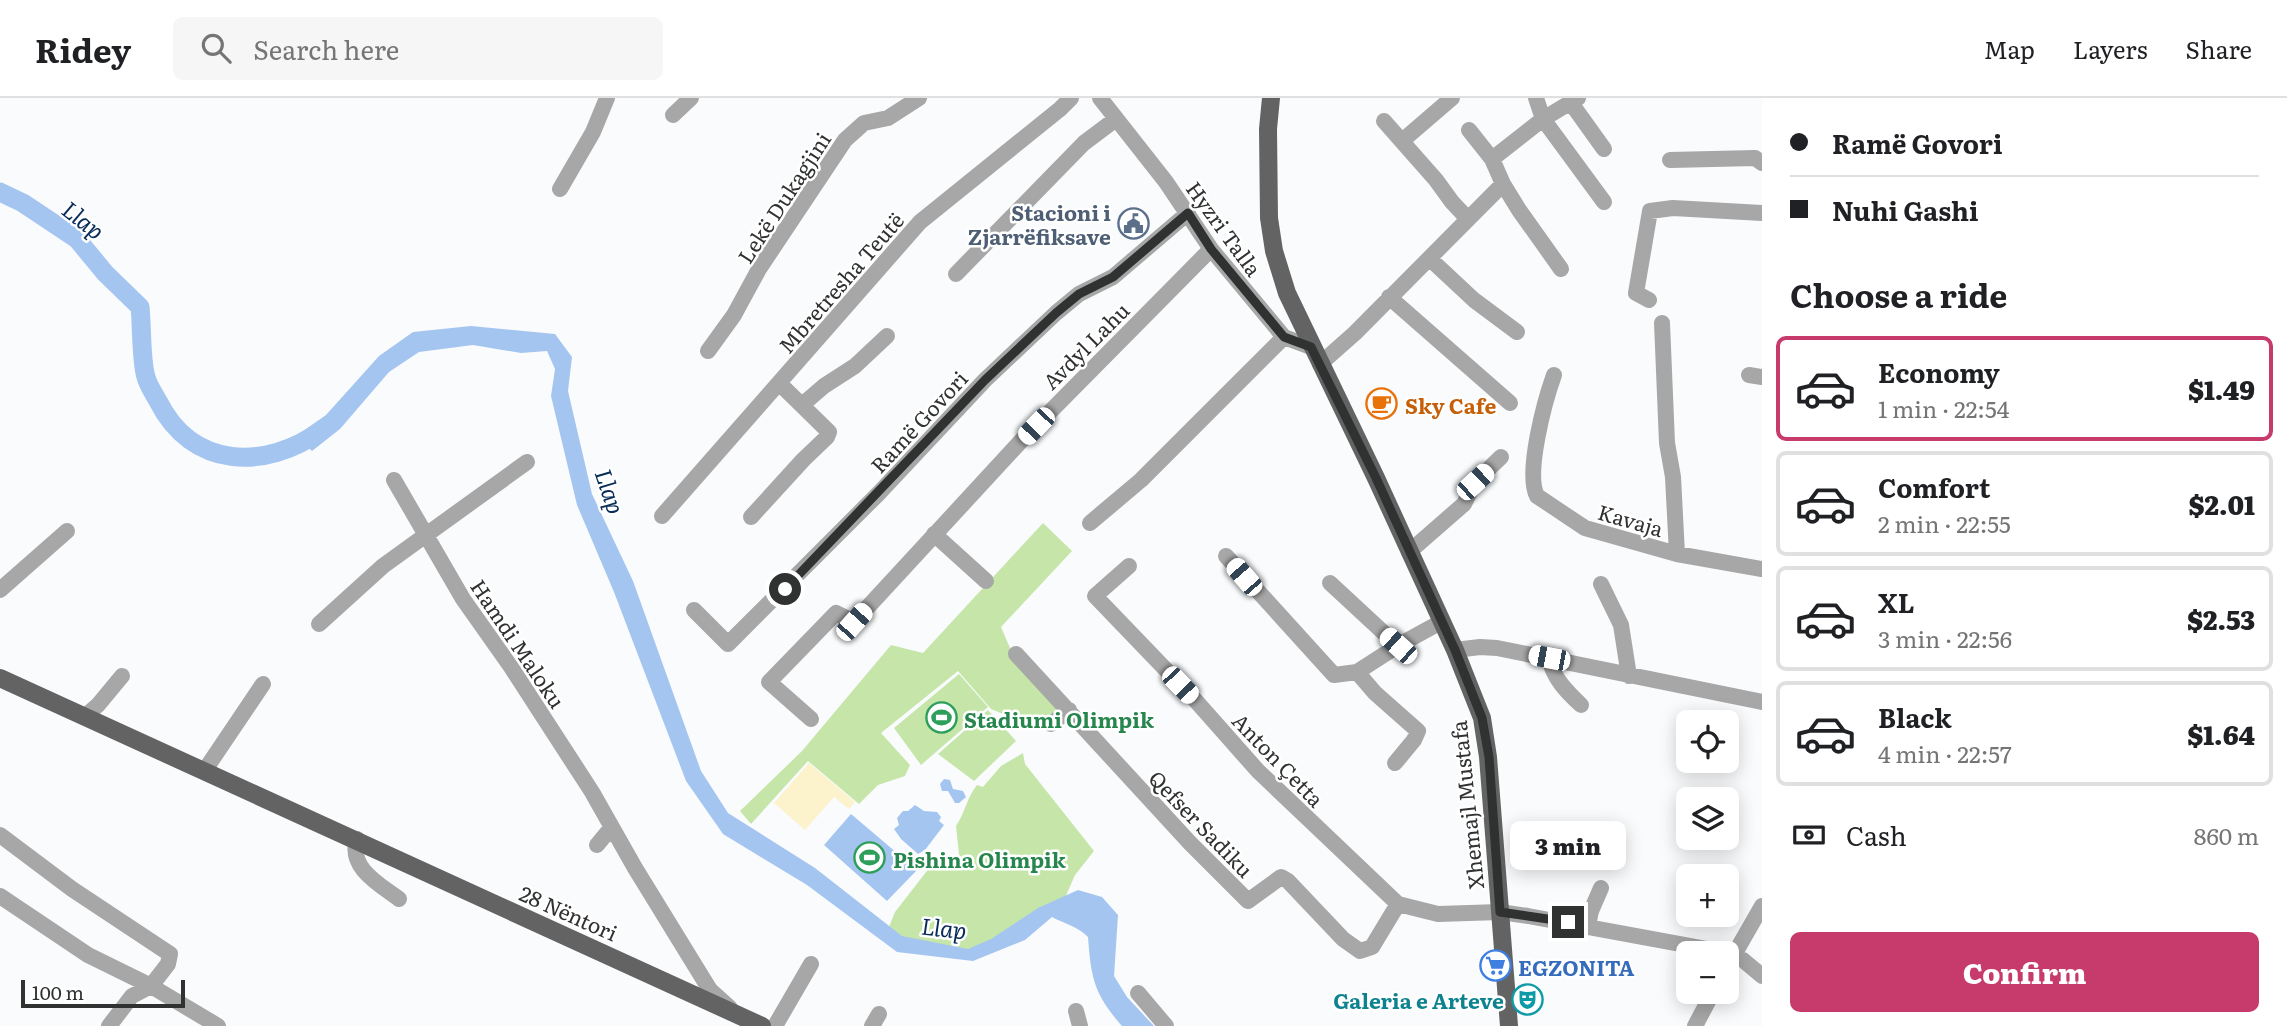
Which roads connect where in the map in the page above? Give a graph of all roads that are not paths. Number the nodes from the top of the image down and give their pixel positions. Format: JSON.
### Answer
{"nodes":[{"id":1,"x":607,"y":98,"type":"edge"},
{"id":2,"x":691,"y":98,"type":"edge"},
{"id":3,"x":919,"y":98,"type":"edge"},
{"id":4,"x":1071,"y":98,"type":"edge"},
{"id":5,"x":1100,"y":98,"type":"edge"},
{"id":6,"x":1271,"y":98,"type":"edge"},
{"id":7,"x":1452,"y":98,"type":"edge"},
{"id":8,"x":1536,"y":98,"type":"edge"},
{"id":9,"x":1575,"y":101,"type":"edge"},
{"id":10,"x":673,"y":116,"type":"dead end"},
{"id":11,"x":1116,"y":119,"type":"junction"},
{"id":12,"x":1543,"y":119,"type":"junction"},
{"id":13,"x":1384,"y":121,"type":"dead end"},
{"id":14,"x":1469,"y":130,"type":"dead end"},
{"id":15,"x":1402,"y":141,"type":"junction"},
{"id":16,"x":1604,"y":149,"type":"dead end"},
{"id":17,"x":1492,"y":159,"type":"junction"},
{"id":18,"x":1670,"y":160,"type":"dead end"},
{"id":19,"x":1762,"y":163,"type":"edge"},
{"id":20,"x":1503,"y":184,"type":"junction"},
{"id":21,"x":560,"y":189,"type":"dead end"},
{"id":22,"x":1604,"y":202,"type":"dead end"},
{"id":23,"x":1188,"y":213,"type":"junction"},
{"id":24,"x":1762,"y":213,"type":"edge"},
{"id":25,"x":1467,"y":218,"type":"junction"},
{"id":26,"x":1211,"y":249,"type":"junction"},
{"id":27,"x":1430,"y":259,"type":"junction"},
{"id":28,"x":1562,"y":269,"type":"dead end"},
{"id":29,"x":956,"y":274,"type":"dead end"},
{"id":30,"x":1389,"y":297,"type":"junction"},
{"id":31,"x":1649,"y":300,"type":"dead end"},
{"id":32,"x":1662,"y":323,"type":"dead end"},
{"id":33,"x":1517,"y":332,"type":"dead end"},
{"id":34,"x":887,"y":336,"type":"dead end"},
{"id":35,"x":1284,"y":337,"type":"junction"},
{"id":36,"x":1311,"y":347,"type":"junction"},
{"id":37,"x":708,"y":351,"type":"dead end"},
{"id":38,"x":1320,"y":365,"type":"junction"},
{"id":39,"x":1554,"y":375,"type":"dead end"},
{"id":40,"x":779,"y":383,"type":"junction"},
{"id":41,"x":1510,"y":403,"type":"dead end"},
{"id":42,"x":802,"y":405,"type":"junction"},
{"id":43,"x":1501,"y":457,"type":"dead end"},
{"id":44,"x":527,"y":462,"type":"dead end"},
{"id":45,"x":394,"y":480,"type":"dead end"},
{"id":46,"x":662,"y":516,"type":"dead end"},
{"id":47,"x":751,"y":517,"type":"dead end"},
{"id":48,"x":1090,"y":523,"type":"dead end"},
{"id":49,"x":67,"y":531,"type":"dead end"},
{"id":50,"x":426,"y":534,"type":"junction"},
{"id":51,"x":934,"y":534,"type":"junction"},
{"id":52,"x":1409,"y":552,"type":"junction"},
{"id":53,"x":1677,"y":554,"type":"junction"},
{"id":54,"x":1226,"y":556,"type":"dead end"},
{"id":55,"x":1129,"y":566,"type":"dead end"},
{"id":56,"x":1762,"y":569,"type":"edge"},
{"id":57,"x":986,"y":581,"type":"dead end"},
{"id":58,"x":1330,"y":583,"type":"dead end"},
{"id":59,"x":1601,"y":584,"type":"dead end"},
{"id":60,"x":0,"y":590,"type":"edge"},
{"id":61,"x":694,"y":610,"type":"dead end"},
{"id":62,"x":1441,"y":622,"type":"junction"},
{"id":63,"x":319,"y":624,"type":"dead end"},
{"id":64,"x":1398,"y":646,"type":"junction"},
{"id":65,"x":1455,"y":650,"type":"junction"},
{"id":66,"x":1016,"y":654,"type":"dead end"},
{"id":67,"x":1549,"y":658,"type":"junction"},
{"id":68,"x":1357,"y":672,"type":"junction"},
{"id":69,"x":122,"y":676,"type":"dead end"},
{"id":70,"x":1629,"y":676,"type":"junction"},
{"id":71,"x":0,"y":678,"type":"edge"},
{"id":72,"x":263,"y":684,"type":"dead end"},
{"id":73,"x":1762,"y":702,"type":"edge"},
{"id":74,"x":1581,"y":705,"type":"dead end"},
{"id":75,"x":1069,"y":710,"type":"junction"},
{"id":76,"x":84,"y":717,"type":"junction"},
{"id":77,"x":811,"y":719,"type":"dead end"},
{"id":78,"x":1051,"y":724,"type":"dead end"},
{"id":79,"x":1395,"y":763,"type":"dead end"},
{"id":80,"x":205,"y":770,"type":"junction"},
{"id":81,"x":611,"y":828,"type":"junction"},
{"id":82,"x":0,"y":835,"type":"edge"},
{"id":83,"x":357,"y":839,"type":"junction"},
{"id":84,"x":597,"y":845,"type":"dead end"},
{"id":85,"x":1601,"y":888,"type":"dead end"},
{"id":86,"x":0,"y":896,"type":"edge"},
{"id":87,"x":399,"y":899,"type":"dead end"},
{"id":88,"x":1398,"y":904,"type":"junction"},
{"id":89,"x":1762,"y":906,"type":"edge"},
{"id":90,"x":1500,"y":912,"type":"junction"},
{"id":91,"x":1588,"y":926,"type":"junction"},
{"id":92,"x":1739,"y":947,"type":"edge"},
{"id":93,"x":1676,"y":948,"type":"edge"},
{"id":94,"x":811,"y":964,"type":"dead end"},
{"id":95,"x":1739,"y":965,"type":"edge"},
{"id":96,"x":1762,"y":976,"type":"edge"},
{"id":97,"x":151,"y":986,"type":"junction"},
{"id":98,"x":1138,"y":993,"type":"dead end"},
{"id":99,"x":1707,"y":1004,"type":"edge"},
{"id":100,"x":732,"y":1010,"type":"junction"},
{"id":101,"x":108,"y":1026,"type":"edge"},
{"id":102,"x":218,"y":1026,"type":"edge"},
{"id":103,"x":762,"y":1026,"type":"edge"},
{"id":104,"x":775,"y":1026,"type":"edge"},
{"id":105,"x":1166,"y":1026,"type":"edge"},
{"id":106,"x":1509,"y":1026,"type":"edge"},
{"id":107,"x":1695,"y":1026,"type":"edge"}],
"edges":[{"from":1,"to":21,"type":"street"},
{"from":2,"to":10,"type":"street"},
{"from":3,"to":37,"type":"street","name":"Lekë Dukagjini"},
{"from":4,"to":40,"type":"street","name":"Mbretresha Teutë"},
{"from":5,"to":11,"type":"street","name":"Hyzri Talla"},
{"from":6,"to":36,"type":"main road","name":"Xhemajl Mustafa"},
{"from":7,"to":15,"type":"street"},
{"from":8,"to":12,"type":"street"},
{"from":9,"to":12,"type":"street"},
{"from":9,"to":16,"type":"street"},
{"from":11,"to":23,"type":"street","name":"Hyzri Talla"},
{"from":11,"to":29,"type":"street"},
{"from":12,"to":17,"type":"street"},
{"from":12,"to":22,"type":"street"},
{"from":13,"to":15,"type":"street"},
{"from":14,"to":17,"type":"street"},
{"from":15,"to":25,"type":"street"},
{"from":17,"to":20,"type":"street"},
{"from":18,"to":19,"type":"street"},
{"from":20,"to":25,"type":"street"},
{"from":20,"to":28,"type":"street"},
{"from":23,"to":26,"type":"street","name":"Hyzri Talla"},
{"from":23,"to":61,"type":"street","name":"Ramë Govori"},
{"from":24,"to":31,"type":"street"},
{"from":25,"to":27,"type":"street"},
{"from":26,"to":35,"type":"street","name":"Hyzri Talla"},
{"from":26,"to":51,"type":"street","name":"Avdyl Lahu"},
{"from":27,"to":30,"type":"street"},
{"from":27,"to":33,"type":"street"},
{"from":30,"to":38,"type":"street"},
{"from":30,"to":41,"type":"street"},
{"from":32,"to":53,"type":"street"},
{"from":34,"to":42,"type":"street"},
{"from":35,"to":36,"type":"street","name":"Hyzri Talla"},
{"from":35,"to":48,"type":"street"},
{"from":36,"to":38,"type":"main road","name":"Xhemajl Mustafa"},
{"from":38,"to":52,"type":"main road","name":"Xhemajl Mustafa"},
{"from":39,"to":53,"type":"street","name":"Kavaja"},
{"from":40,"to":42,"type":"street"},
{"from":40,"to":46,"type":"street","name":"Mbretresha Teutë"},
{"from":42,"to":47,"type":"street"},
{"from":43,"to":52,"type":"street"},
{"from":44,"to":50,"type":"street"},
{"from":45,"to":50,"type":"street","name":"Hamdi Maloku"},
{"from":49,"to":60,"type":"street"},
{"from":50,"to":63,"type":"street"},
{"from":50,"to":81,"type":"street","name":"Hamdi Maloku"},
{"from":51,"to":57,"type":"street"},
{"from":51,"to":77,"type":"street","name":"Avdyl Lahu"},
{"from":52,"to":62,"type":"main road","name":"Xhemajl Mustafa"},
{"from":53,"to":56,"type":"street","name":"Kavaja"},
{"from":54,"to":68,"type":"street"},
{"from":55,"to":88,"type":"street","name":"Anton Çetta"},
{"from":58,"to":64,"type":"street"},
{"from":59,"to":70,"type":"street"},
{"from":62,"to":64,"type":"street"},
{"from":62,"to":65,"type":"main road","name":"Xhemajl Mustafa"},
{"from":64,"to":68,"type":"street"},
{"from":65,"to":67,"type":"street"},
{"from":65,"to":90,"type":"main road","name":"Xhemajl Mustafa"},
{"from":66,"to":75,"type":"street","name":"Qefser Sadiku"},
{"from":67,"to":70,"type":"street"},
{"from":67,"to":74,"type":"street"},
{"from":68,"to":79,"type":"street"},
{"from":69,"to":76,"type":"street"},
{"from":70,"to":73,"type":"street"},
{"from":71,"to":76,"type":"main road","name":"28 Nëntori"},
{"from":72,"to":80,"type":"street"},
{"from":75,"to":78,"type":"street"},
{"from":75,"to":88,"type":"street","name":"Qefser Sadiku"},
{"from":76,"to":80,"type":"main road","name":"28 Nëntori"},
{"from":80,"to":83,"type":"main road","name":"28 Nëntori"},
{"from":81,"to":84,"type":"street"},
{"from":81,"to":100,"type":"street","name":"Hamdi Maloku"},
{"from":82,"to":97,"type":"street"},
{"from":83,"to":87,"type":"street"},
{"from":83,"to":100,"type":"main road","name":"28 Nëntori"},
{"from":85,"to":91,"type":"street"},
{"from":86,"to":97,"type":"street"},
{"from":88,"to":90,"type":"street","name":"Anton Çetta"},
{"from":89,"to":92,"type":"street"},
{"from":90,"to":91,"type":"street","name":"Anton Çetta"},
{"from":90,"to":106,"type":"main road","name":"Xhemajl Mustafa"},
{"from":91,"to":93,"type":"street","name":"Anton Çetta"},
{"from":94,"to":104,"type":"street"},
{"from":95,"to":96,"type":"street"},
{"from":97,"to":101,"type":"street"},
{"from":97,"to":102,"type":"street"},
{"from":98,"to":105,"type":"street"},
{"from":99,"to":107,"type":"street"},
{"from":100,"to":103,"type":"main road","name":"28 Nëntori"}]}
